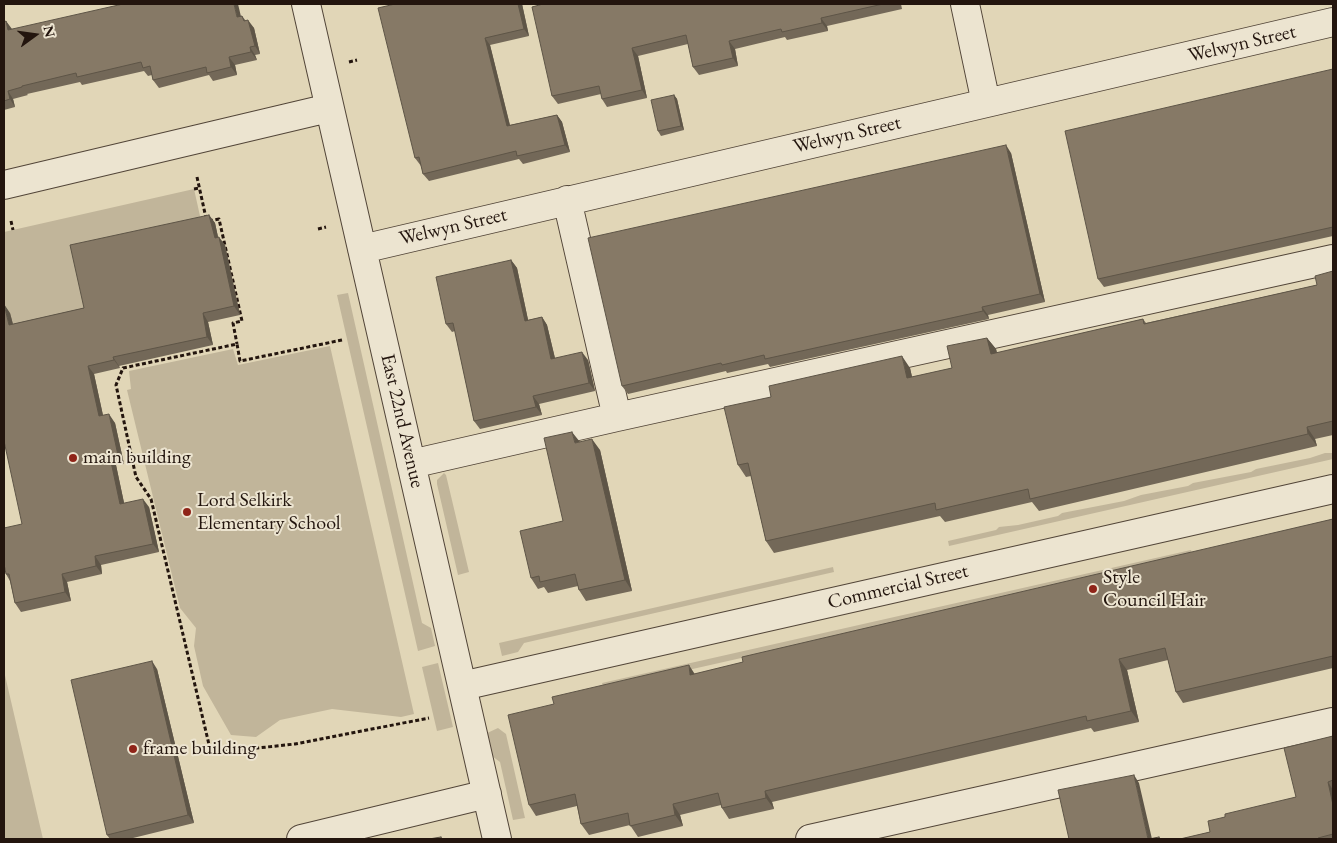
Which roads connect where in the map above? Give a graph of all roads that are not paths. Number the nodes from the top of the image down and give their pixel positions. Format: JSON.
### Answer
{"nodes":[{"id":1,"x":306,"y":4,"type":"edge"},
{"id":2,"x":964,"y":4,"type":"edge"},
{"id":3,"x":1333,"y":22,"type":"edge"},
{"id":4,"x":986,"y":103,"type":"junction"},
{"id":5,"x":329,"y":108,"type":"junction"},
{"id":6,"x":4,"y":185,"type":"edge"},
{"id":7,"x":567,"y":200,"type":"junction"},
{"id":8,"x":362,"y":249,"type":"junction"},
{"id":9,"x":1333,"y":258,"type":"edge"},
{"id":10,"x":617,"y":417,"type":"junction"},
{"id":11,"x":411,"y":464,"type":"junction"},
{"id":12,"x":1333,"y":489,"type":"edge"},
{"id":13,"x":462,"y":686,"type":"junction"},
{"id":14,"x":1333,"y":722,"type":"edge"},
{"id":15,"x":487,"y":794,"type":"junction"},
{"id":16,"x":301,"y":839,"type":"edge"},
{"id":17,"x":497,"y":839,"type":"edge"},
{"id":18,"x":810,"y":839,"type":"edge"}],
"edges":[{"from":1,"to":5,"type":"street","name":"East 22nd Avenue"},
{"from":2,"to":4,"type":"street"},
{"from":3,"to":4,"type":"street","name":"Welwyn Street"},
{"from":4,"to":7,"type":"street","name":"Welwyn Street"},
{"from":5,"to":6,"type":"street"},
{"from":5,"to":8,"type":"street","name":"East 22nd Avenue"},
{"from":7,"to":8,"type":"street","name":"Welwyn Street"},
{"from":7,"to":10,"type":"street"},
{"from":8,"to":11,"type":"street","name":"East 22nd Avenue"},
{"from":9,"to":10,"type":"street"},
{"from":10,"to":11,"type":"street"},
{"from":11,"to":13,"type":"street","name":"East 22nd Avenue"},
{"from":12,"to":13,"type":"street","name":"Commercial Street"},
{"from":13,"to":15,"type":"street","name":"East 22nd Avenue"},
{"from":14,"to":18,"type":"street"},
{"from":15,"to":16,"type":"street"},
{"from":15,"to":17,"type":"street","name":"East 22nd Avenue"}]}
